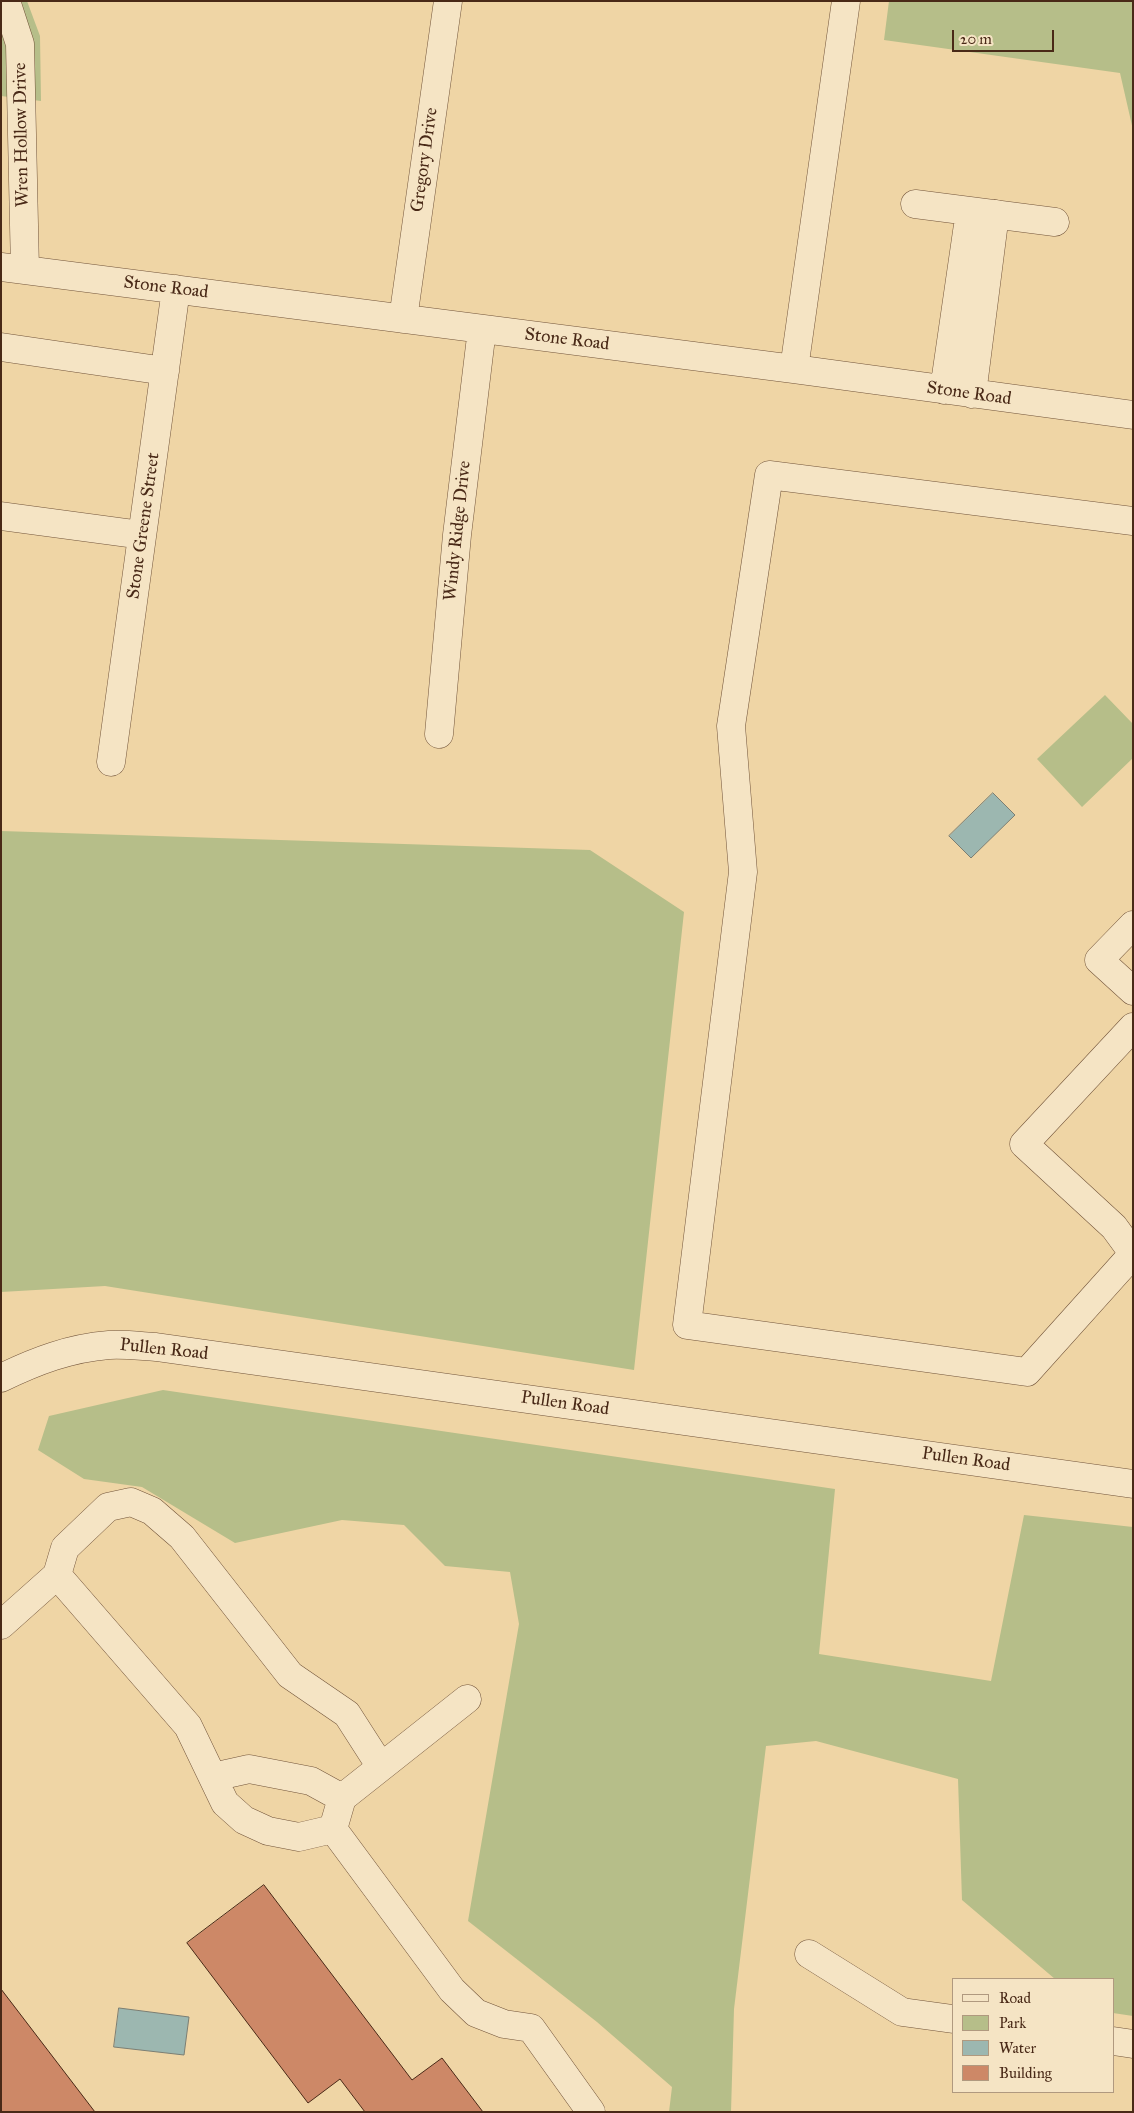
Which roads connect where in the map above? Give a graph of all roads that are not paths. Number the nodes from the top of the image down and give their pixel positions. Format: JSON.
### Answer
{"nodes":[{"id":1,"x":6,"y":1,"type":"edge"},
{"id":2,"x":448,"y":1,"type":"edge"},
{"id":3,"x":846,"y":1,"type":"edge"},
{"id":4,"x":915,"y":204,"type":"dead end"},
{"id":5,"x":982,"y":212,"type":"junction"},
{"id":6,"x":1055,"y":222,"type":"dead end"},
{"id":7,"x":13,"y":268,"type":"edge"},
{"id":8,"x":176,"y":289,"type":"junction"},
{"id":9,"x":403,"y":318,"type":"junction"},
{"id":10,"x":482,"y":328,"type":"junction"},
{"id":11,"x":1,"y":347,"type":"edge"},
{"id":12,"x":794,"y":369,"type":"junction"},
{"id":13,"x":165,"y":371,"type":"junction"},
{"id":14,"x":944,"y":390,"type":"junction"},
{"id":15,"x":972,"y":394,"type":"junction"},
{"id":16,"x":1133,"y":415,"type":"edge"},
{"id":17,"x":1,"y":516,"type":"edge"},
{"id":18,"x":1133,"y":521,"type":"edge"},
{"id":19,"x":142,"y":535,"type":"junction"},
{"id":20,"x":439,"y":734,"type":"dead end"},
{"id":21,"x":111,"y":762,"type":"dead end"},
{"id":22,"x":1133,"y":925,"type":"edge"},
{"id":23,"x":1133,"y":991,"type":"edge"},
{"id":24,"x":1133,"y":1027,"type":"edge"},
{"id":25,"x":1133,"y":1254,"type":"edge"},
{"id":26,"x":1,"y":1378,"type":"edge"},
{"id":27,"x":1133,"y":1484,"type":"edge"},
{"id":28,"x":56,"y":1575,"type":"junction"},
{"id":29,"x":1,"y":1625,"type":"edge"},
{"id":30,"x":467,"y":1699,"type":"dead end"},
{"id":31,"x":381,"y":1767,"type":"junction"},
{"id":32,"x":213,"y":1777,"type":"junction"},
{"id":33,"x":342,"y":1798,"type":"junction"},
{"id":34,"x":333,"y":1829,"type":"junction"},
{"id":35,"x":809,"y":1954,"type":"dead end"},
{"id":36,"x":952,"y":2019,"type":"edge"},
{"id":37,"x":1114,"y":2041,"type":"edge"},
{"id":38,"x":1133,"y":2044,"type":"edge"},
{"id":39,"x":591,"y":2112,"type":"edge"}],
"edges":[{"from":1,"to":7,"type":"street","name":"Wren Hollow Drive"},
{"from":2,"to":9,"type":"street","name":"Gregory Drive"},
{"from":3,"to":12,"type":"street"},
{"from":4,"to":5,"type":"street"},
{"from":5,"to":6,"type":"street"},
{"from":5,"to":14,"type":"street"},
{"from":5,"to":15,"type":"street"},
{"from":7,"to":8,"type":"street","name":"Stone Road"},
{"from":8,"to":9,"type":"street","name":"Stone Road"},
{"from":8,"to":13,"type":"street","name":"Stone Greene Street"},
{"from":9,"to":10,"type":"street","name":"Stone Road"},
{"from":10,"to":12,"type":"street","name":"Stone Road"},
{"from":10,"to":20,"type":"street","name":"Windy Ridge Drive"},
{"from":11,"to":13,"type":"street"},
{"from":12,"to":14,"type":"street","name":"Stone Road"},
{"from":13,"to":19,"type":"street","name":"Stone Greene Street"},
{"from":14,"to":15,"type":"street","name":"Stone Road"},
{"from":15,"to":16,"type":"street","name":"Stone Road"},
{"from":17,"to":19,"type":"street"},
{"from":18,"to":25,"type":"street"},
{"from":19,"to":21,"type":"street","name":"Stone Greene Street"},
{"from":22,"to":23,"type":"street"},
{"from":24,"to":25,"type":"street"},
{"from":26,"to":27,"type":"street","name":"Pullen Road"},
{"from":28,"to":29,"type":"street"},
{"from":28,"to":31,"type":"street"},
{"from":28,"to":32,"type":"street"},
{"from":30,"to":31,"type":"street"},
{"from":31,"to":33,"type":"street"},
{"from":32,"to":33,"type":"street"},
{"from":32,"to":34,"type":"street"},
{"from":33,"to":34,"type":"street"},
{"from":34,"to":39,"type":"street"},
{"from":35,"to":36,"type":"street"},
{"from":37,"to":38,"type":"street"}]}
